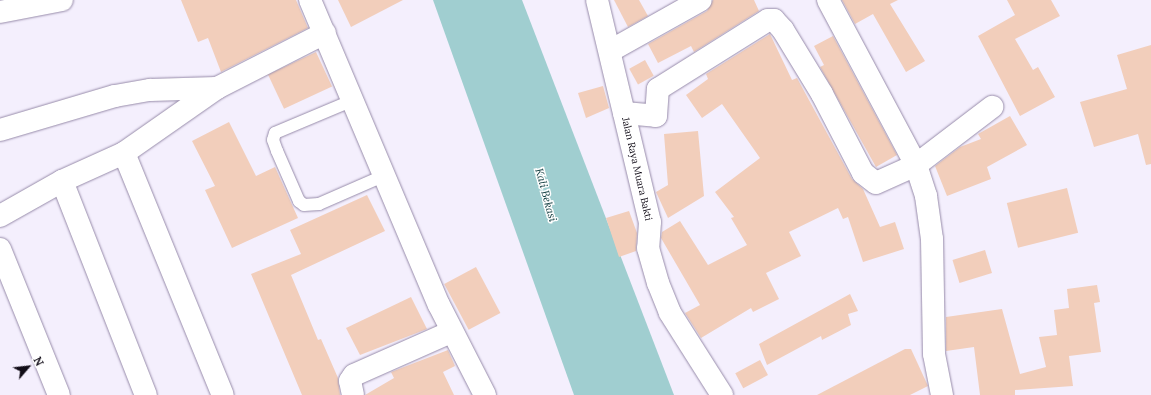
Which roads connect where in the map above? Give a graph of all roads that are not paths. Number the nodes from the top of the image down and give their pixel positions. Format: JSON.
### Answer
{"nodes":[{"id":1,"x":62,"y":0,"type":"edge"},
{"id":2,"x":310,"y":0,"type":"edge"},
{"id":3,"x":597,"y":0,"type":"edge"},
{"id":4,"x":701,"y":0,"type":"edge"},
{"id":5,"x":828,"y":0,"type":"edge"},
{"id":6,"x":39,"y":2,"type":"edge"},
{"id":7,"x":0,"y":12,"type":"edge"},
{"id":8,"x":325,"y":33,"type":"junction"},
{"id":9,"x":610,"y":51,"type":"junction"},
{"id":10,"x":217,"y":88,"type":"junction"},
{"id":11,"x":352,"y":101,"type":"junction"},
{"id":12,"x":992,"y":107,"type":"dead end"},
{"id":13,"x":624,"y":113,"type":"junction"},
{"id":14,"x":0,"y":130,"type":"edge"},
{"id":15,"x":124,"y":153,"type":"junction"},
{"id":16,"x":916,"y":164,"type":"junction"},
{"id":17,"x":383,"y":176,"type":"junction"},
{"id":18,"x":62,"y":181,"type":"junction"},
{"id":19,"x":0,"y":216,"type":"edge"},
{"id":20,"x":0,"y":249,"type":"edge"},
{"id":21,"x":451,"y":332,"type":"junction"},
{"id":22,"x":58,"y":395,"type":"edge"},
{"id":23,"x":146,"y":395,"type":"edge"},
{"id":24,"x":223,"y":395,"type":"edge"},
{"id":25,"x":353,"y":395,"type":"edge"},
{"id":26,"x":485,"y":395,"type":"edge"},
{"id":27,"x":722,"y":395,"type":"edge"},
{"id":28,"x":942,"y":395,"type":"edge"}],
"edges":[{"from":1,"to":6,"type":"street"},
{"from":2,"to":8,"type":"street"},
{"from":3,"to":9,"type":"street","name":"Jalan Raya Muara Bakti"},
{"from":4,"to":9,"type":"street"},
{"from":5,"to":16,"type":"street"},
{"from":6,"to":7,"type":"street"},
{"from":8,"to":10,"type":"street"},
{"from":8,"to":11,"type":"street"},
{"from":9,"to":13,"type":"street","name":"Jalan Raya Muara Bakti"},
{"from":10,"to":14,"type":"street"},
{"from":10,"to":15,"type":"street"},
{"from":11,"to":17,"type":"street"},
{"from":11,"to":17,"type":"lane"},
{"from":12,"to":16,"type":"street"},
{"from":13,"to":16,"type":"street"},
{"from":13,"to":27,"type":"street","name":"Jalan Raya Muara Bakti"},
{"from":15,"to":18,"type":"street"},
{"from":15,"to":24,"type":"street"},
{"from":16,"to":28,"type":"street"},
{"from":17,"to":21,"type":"street"},
{"from":18,"to":19,"type":"street"},
{"from":18,"to":23,"type":"street"},
{"from":20,"to":22,"type":"street"},
{"from":21,"to":25,"type":"street"},
{"from":21,"to":26,"type":"street"}]}
